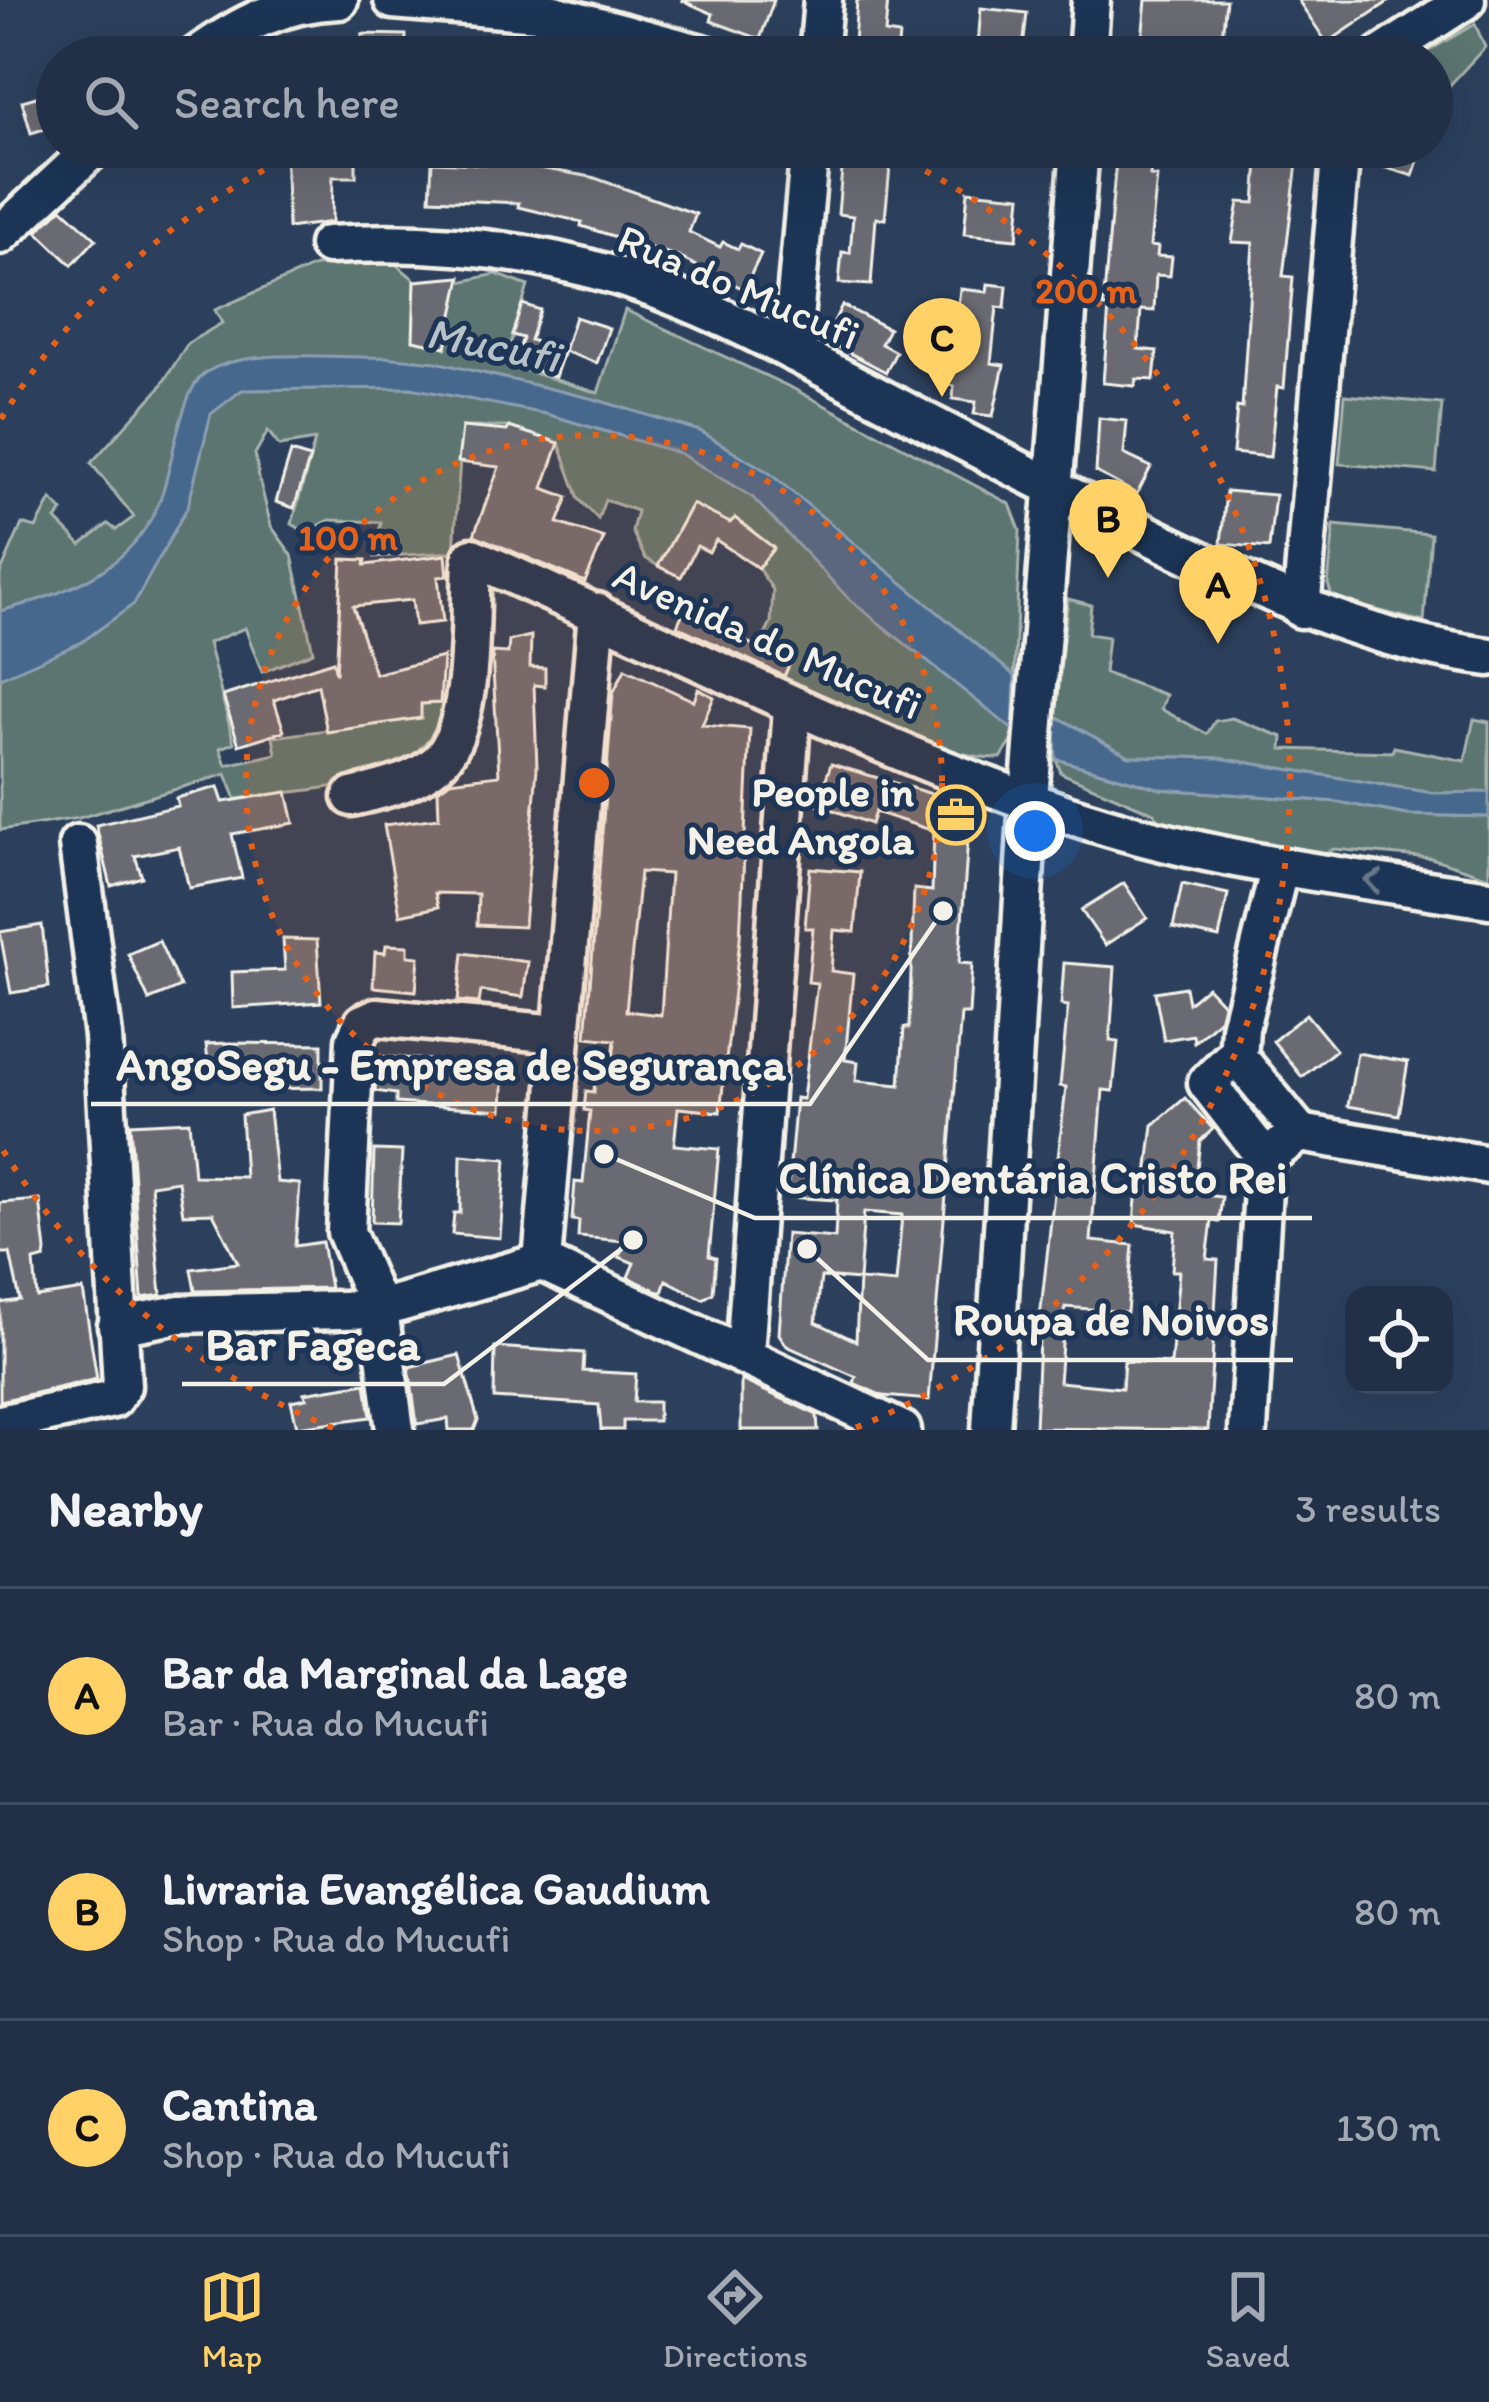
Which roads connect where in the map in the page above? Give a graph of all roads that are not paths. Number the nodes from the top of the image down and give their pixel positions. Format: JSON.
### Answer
{"nodes":[{"id":1,"x":313,"y":0,"type":"edge"},
{"id":2,"x":339,"y":0,"type":"edge"},
{"id":3,"x":393,"y":0,"type":"edge"},
{"id":4,"x":824,"y":0,"type":"edge"},
{"id":5,"x":1091,"y":0,"type":"edge"},
{"id":6,"x":1466,"y":0,"type":"edge"},
{"id":7,"x":224,"y":36,"type":"edge"},
{"id":8,"x":635,"y":36,"type":"edge"},
{"id":9,"x":820,"y":36,"type":"edge"},
{"id":10,"x":1088,"y":36,"type":"edge"},
{"id":11,"x":1410,"y":36,"type":"edge"},
{"id":12,"x":72,"y":168,"type":"edge"},
{"id":13,"x":808,"y":168,"type":"edge"},
{"id":14,"x":1078,"y":168,"type":"edge"},
{"id":15,"x":1339,"y":168,"type":"edge"},
{"id":16,"x":0,"y":235,"type":"edge"},
{"id":17,"x":328,"y":245,"type":"dead end"},
{"id":18,"x":791,"y":351,"type":"junction"},
{"id":19,"x":1053,"y":489,"type":"junction"},
{"id":20,"x":1301,"y":609,"type":"junction"},
{"id":21,"x":597,"y":612,"type":"junction"},
{"id":22,"x":1489,"y":657,"type":"edge"},
{"id":23,"x":792,"y":708,"type":"junction"},
{"id":24,"x":352,"y":797,"type":"dead end"},
{"id":25,"x":1029,"y":798,"type":"junction"},
{"id":26,"x":78,"y":844,"type":"dead end"},
{"id":27,"x":1280,"y":866,"type":"junction"},
{"id":28,"x":1489,"y":899,"type":"edge"},
{"id":29,"x":558,"y":1034,"type":"junction"},
{"id":30,"x":1238,"y":1059,"type":"junction"},
{"id":31,"x":1300,"y":1133,"type":"junction"},
{"id":32,"x":1264,"y":1158,"type":"junction"},
{"id":33,"x":1489,"y":1165,"type":"edge"},
{"id":34,"x":542,"y":1262,"type":"junction"},
{"id":35,"x":379,"y":1309,"type":"junction"},
{"id":36,"x":117,"y":1326,"type":"junction"},
{"id":37,"x":745,"y":1354,"type":"junction"},
{"id":38,"x":0,"y":1424,"type":"edge"},
{"id":39,"x":395,"y":1430,"type":"edge"},
{"id":40,"x":902,"y":1430,"type":"edge"},
{"id":41,"x":991,"y":1430,"type":"edge"},
{"id":42,"x":1248,"y":1430,"type":"edge"}],
"edges":[{"from":1,"to":2,"type":"street"},
{"from":1,"to":7,"type":"street"},
{"from":3,"to":8,"type":"street"},
{"from":4,"to":9,"type":"street"},
{"from":5,"to":10,"type":"street"},
{"from":6,"to":11,"type":"street"},
{"from":12,"to":16,"type":"street"},
{"from":13,"to":18,"type":"street"},
{"from":14,"to":19,"type":"street"},
{"from":15,"to":20,"type":"street"},
{"from":17,"to":18,"type":"street","name":"Rua do Mucufi"},
{"from":18,"to":19,"type":"street","name":"Rua do Mucufi"},
{"from":19,"to":20,"type":"street","name":"Rua do Mucufi"},
{"from":19,"to":25,"type":"street"},
{"from":20,"to":22,"type":"street","name":"Rua do Mucufi"},
{"from":21,"to":23,"type":"street","name":"Avenida do Mucufi"},
{"from":21,"to":24,"type":"street","name":"Avenida do Mucufi"},
{"from":21,"to":29,"type":"street"},
{"from":23,"to":25,"type":"street","name":"Avenida do Mucufi"},
{"from":23,"to":37,"type":"street"},
{"from":25,"to":27,"type":"street","name":"Avenida do Mucufi"},
{"from":25,"to":41,"type":"street"},
{"from":26,"to":36,"type":"street"},
{"from":28,"to":27,"type":"street","name":"Avenida do Mucufi","one_way":true},
{"from":27,"to":30,"type":"street"},
{"from":29,"to":34,"type":"street"},
{"from":29,"to":35,"type":"street"},
{"from":30,"to":31,"type":"street"},
{"from":30,"to":32,"type":"street"},
{"from":31,"to":32,"type":"street"},
{"from":31,"to":33,"type":"street"},
{"from":32,"to":42,"type":"street"},
{"from":34,"to":35,"type":"street"},
{"from":34,"to":37,"type":"street"},
{"from":35,"to":36,"type":"street"},
{"from":35,"to":39,"type":"street"},
{"from":36,"to":38,"type":"street"},
{"from":37,"to":40,"type":"street"}]}
